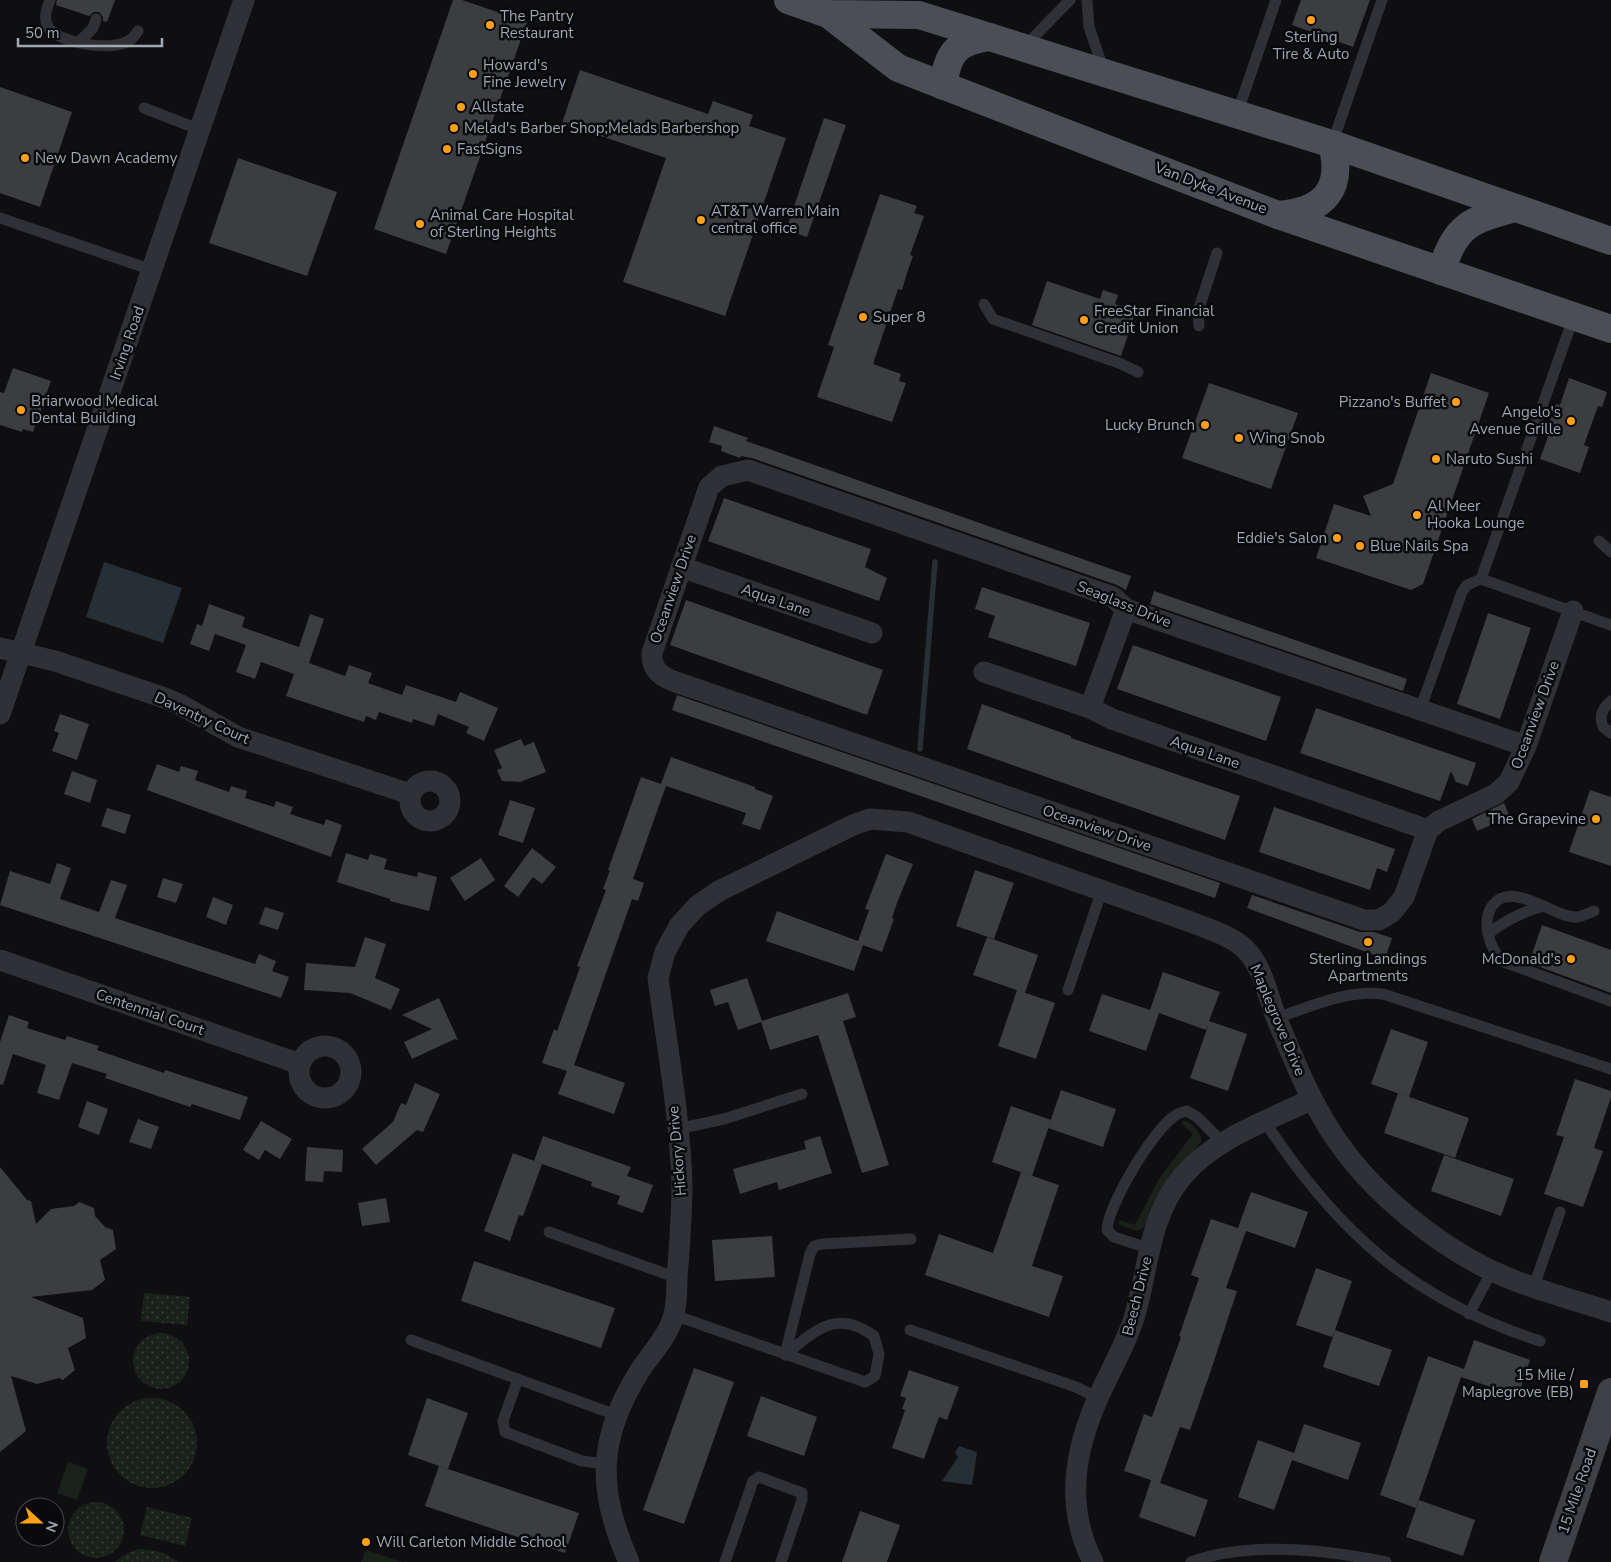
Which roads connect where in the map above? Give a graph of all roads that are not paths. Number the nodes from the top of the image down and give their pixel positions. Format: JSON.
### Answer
{"nodes":[{"id":1,"x":50,"y":0,"type":"edge"},
{"id":2,"x":244,"y":0,"type":"edge"},
{"id":3,"x":788,"y":0,"type":"edge"},
{"id":4,"x":1070,"y":0,"type":"edge"},
{"id":5,"x":1087,"y":0,"type":"edge"},
{"id":6,"x":1276,"y":0,"type":"edge"},
{"id":7,"x":1382,"y":0,"type":"edge"},
{"id":8,"x":828,"y":14,"type":"junction"},
{"id":9,"x":96,"y":19,"type":"dead end"},
{"id":10,"x":138,"y":32,"type":"dead end"},
{"id":11,"x":990,"y":37,"type":"junction"},
{"id":12,"x":79,"y":42,"type":"junction"},
{"id":13,"x":1023,"y":47,"type":"junction"},
{"id":14,"x":1104,"y":73,"type":"junction"},
{"id":15,"x":943,"y":86,"type":"junction"},
{"id":16,"x":144,"y":108,"type":"dead end"},
{"id":17,"x":1237,"y":114,"type":"junction"},
{"id":18,"x":198,"y":129,"type":"junction"},
{"id":19,"x":1332,"y":144,"type":"junction"},
{"id":20,"x":1516,"y":208,"type":"junction"},
{"id":21,"x":1278,"y":215,"type":"junction"},
{"id":22,"x":0,"y":218,"type":"edge"},
{"id":23,"x":1611,"y":241,"type":"edge"},
{"id":24,"x":1217,"y":253,"type":"dead end"},
{"id":25,"x":152,"y":270,"type":"junction"},
{"id":26,"x":1440,"y":271,"type":"junction"},
{"id":27,"x":984,"y":304,"type":"dead end"},
{"id":28,"x":1574,"y":316,"type":"junction"},
{"id":29,"x":1199,"y":326,"type":"dead end"},
{"id":30,"x":1611,"y":329,"type":"edge"},
{"id":31,"x":1138,"y":372,"type":"dead end"},
{"id":32,"x":722,"y":476,"type":"joint"},
{"id":33,"x":1599,"y":541,"type":"dead end"},
{"id":34,"x":1611,"y":552,"type":"edge"},
{"id":35,"x":681,"y":566,"type":"junction"},
{"id":36,"x":1481,"y":579,"type":"junction"},
{"id":37,"x":1126,"y":609,"type":"junction"},
{"id":38,"x":1572,"y":611,"type":"junction"},
{"id":39,"x":1611,"y":625,"type":"edge"},
{"id":40,"x":872,"y":633,"type":"dead end"},
{"id":41,"x":0,"y":648,"type":"edge"},
{"id":42,"x":21,"y":652,"type":"junction"},
{"id":43,"x":984,"y":672,"type":"dead end"},
{"id":44,"x":1611,"y":701,"type":"edge"},
{"id":45,"x":1090,"y":708,"type":"junction"},
{"id":46,"x":1420,"y":710,"type":"junction"},
{"id":47,"x":0,"y":714,"type":"edge"},
{"id":48,"x":1611,"y":733,"type":"edge"},
{"id":49,"x":1526,"y":746,"type":"junction"},
{"id":50,"x":410,"y":794,"type":"dead end"},
{"id":51,"x":853,"y":825,"type":"joint"},
{"id":52,"x":1428,"y":830,"type":"junction"},
{"id":53,"x":1102,"y":890,"type":"junction"},
{"id":54,"x":1544,"y":906,"type":"junction"},
{"id":55,"x":1594,"y":911,"type":"dead end"},
{"id":56,"x":1488,"y":934,"type":"junction"},
{"id":57,"x":0,"y":960,"type":"edge"},
{"id":58,"x":1068,"y":990,"type":"dead end"},
{"id":59,"x":1611,"y":1002,"type":"edge"},
{"id":60,"x":1276,"y":1018,"type":"junction"},
{"id":61,"x":300,"y":1064,"type":"dead end"},
{"id":62,"x":1611,"y":1069,"type":"edge"},
{"id":63,"x":802,"y":1094,"type":"dead end"},
{"id":64,"x":1312,"y":1099,"type":"junction"},
{"id":65,"x":1266,"y":1122,"type":"junction"},
{"id":66,"x":677,"y":1129,"type":"junction"},
{"id":67,"x":1223,"y":1143,"type":"junction"},
{"id":68,"x":1560,"y":1212,"type":"dead end"},
{"id":69,"x":549,"y":1232,"type":"dead end"},
{"id":70,"x":911,"y":1239,"type":"dead end"},
{"id":71,"x":1148,"y":1248,"type":"junction"},
{"id":72,"x":1492,"y":1271,"type":"junction"},
{"id":73,"x":677,"y":1274,"type":"junction"},
{"id":74,"x":1534,"y":1286,"type":"junction"},
{"id":75,"x":1611,"y":1312,"type":"edge"},
{"id":76,"x":1469,"y":1314,"type":"junction"},
{"id":77,"x":674,"y":1315,"type":"junction"},
{"id":78,"x":910,"y":1330,"type":"dead end"},
{"id":79,"x":411,"y":1340,"type":"dead end"},
{"id":80,"x":1540,"y":1341,"type":"dead end"},
{"id":81,"x":785,"y":1355,"type":"junction"},
{"id":82,"x":518,"y":1379,"type":"junction"},
{"id":83,"x":1611,"y":1392,"type":"edge"},
{"id":84,"x":1098,"y":1398,"type":"junction"},
{"id":85,"x":616,"y":1415,"type":"junction"},
{"id":86,"x":605,"y":1464,"type":"junction"},
{"id":87,"x":629,"y":1562,"type":"edge"},
{"id":88,"x":725,"y":1562,"type":"edge"},
{"id":89,"x":781,"y":1562,"type":"edge"},
{"id":90,"x":1093,"y":1562,"type":"edge"},
{"id":91,"x":1191,"y":1562,"type":"edge"},
{"id":92,"x":1385,"y":1562,"type":"edge"},
{"id":93,"x":1553,"y":1562,"type":"edge"}],
"edges":[{"from":1,"to":12,"type":"lane"},
{"from":2,"to":18,"type":"street","name":"Irving Road"},
{"from":3,"to":8,"type":"main road","name":"Van Dyke Avenue"},
{"from":4,"to":13,"type":"lane"},
{"from":5,"to":14,"type":"lane"},
{"from":6,"to":17,"type":"lane"},
{"from":7,"to":19,"type":"lane"},
{"from":8,"to":11,"type":"main road","name":"Van Dyke Avenue"},
{"from":8,"to":15,"type":"main road","name":"Van Dyke Avenue"},
{"from":9,"to":12,"type":"lane"},
{"from":10,"to":12,"type":"lane"},
{"from":11,"to":13,"type":"main road","name":"Van Dyke Avenue"},
{"from":11,"to":15,"type":"main road"},
{"from":13,"to":14,"type":"main road","name":"Van Dyke Avenue"},
{"from":14,"to":17,"type":"main road","name":"Van Dyke Avenue"},
{"from":15,"to":21,"type":"main road","name":"Van Dyke Avenue"},
{"from":16,"to":18,"type":"lane"},
{"from":17,"to":19,"type":"main road","name":"Van Dyke Avenue"},
{"from":18,"to":25,"type":"street","name":"Irving Road"},
{"from":19,"to":20,"type":"main road","name":"Van Dyke Avenue"},
{"from":19,"to":21,"type":"main road"},
{"from":20,"to":23,"type":"main road","name":"Van Dyke Avenue"},
{"from":20,"to":26,"type":"main road"},
{"from":21,"to":26,"type":"main road","name":"Van Dyke Avenue"},
{"from":22,"to":25,"type":"lane"},
{"from":24,"to":29,"type":"lane"},
{"from":25,"to":42,"type":"street","name":"Irving Road"},
{"from":26,"to":28,"type":"main road","name":"Van Dyke Avenue"},
{"from":27,"to":31,"type":"lane"},
{"from":28,"to":30,"type":"main road","name":"Van Dyke Avenue"},
{"from":28,"to":36,"type":"lane"},
{"from":32,"to":35,"type":"street","name":"Oceanview Drive"},
{"from":32,"to":37,"type":"street","name":"Seaglass Drive"},
{"from":33,"to":34,"type":"lane"},
{"from":35,"to":40,"type":"street","name":"Aqua Lane"},
{"from":35,"to":52,"type":"street","name":"Oceanview Drive"},
{"from":36,"to":38,"type":"lane"},
{"from":36,"to":46,"type":"lane"},
{"from":37,"to":45,"type":"street"},
{"from":37,"to":46,"type":"street","name":"Seaglass Drive"},
{"from":38,"to":39,"type":"lane"},
{"from":38,"to":49,"type":"street","name":"Oceanview Drive"},
{"from":41,"to":42,"type":"street","name":"Daventry Court"},
{"from":42,"to":47,"type":"street","name":"Irving Road"},
{"from":42,"to":50,"type":"street","name":"Daventry Court"},
{"from":43,"to":45,"type":"street","name":"Aqua Lane"},
{"from":44,"to":48,"type":"lane"},
{"from":45,"to":52,"type":"street","name":"Aqua Lane"},
{"from":46,"to":49,"type":"street","name":"Seaglass Drive"},
{"from":49,"to":52,"type":"street","name":"Oceanview Drive"},
{"from":51,"to":53,"type":"street","name":"Maplegrove Drive"},
{"from":51,"to":66,"type":"street","name":"Hickory Drive"},
{"from":53,"to":58,"type":"lane"},
{"from":53,"to":60,"type":"street","name":"Maplegrove Drive"},
{"from":54,"to":55,"type":"lane"},
{"from":54,"to":56,"type":"lane"},
{"from":54,"to":56,"type":"lane"},
{"from":56,"to":59,"type":"lane"},
{"from":57,"to":61,"type":"street","name":"Centennial Court"},
{"from":60,"to":62,"type":"lane"},
{"from":60,"to":64,"type":"street","name":"Maplegrove Drive"},
{"from":63,"to":66,"type":"lane"},
{"from":64,"to":65,"type":"street","name":"Beech Drive"},
{"from":64,"to":72,"type":"street","name":"Maplegrove Drive"},
{"from":65,"to":67,"type":"street","name":"Beech Drive"},
{"from":65,"to":76,"type":"lane"},
{"from":66,"to":73,"type":"street","name":"Hickory Drive"},
{"from":67,"to":71,"type":"street","name":"Beech Drive"},
{"from":67,"to":71,"type":"lane"},
{"from":68,"to":74,"type":"lane"},
{"from":69,"to":73,"type":"lane"},
{"from":70,"to":81,"type":"lane"},
{"from":71,"to":84,"type":"street","name":"Beech Drive"},
{"from":72,"to":74,"type":"street","name":"Maplegrove Drive"},
{"from":72,"to":76,"type":"lane"},
{"from":73,"to":77,"type":"street","name":"Hickory Drive"},
{"from":74,"to":75,"type":"street","name":"Maplegrove Drive"},
{"from":76,"to":80,"type":"lane"},
{"from":77,"to":81,"type":"lane"},
{"from":77,"to":85,"type":"street","name":"Hickory Drive"},
{"from":78,"to":84,"type":"lane"},
{"from":79,"to":82,"type":"lane"},
{"from":81,"to":81,"type":"lane"},
{"from":82,"to":85,"type":"lane"},
{"from":82,"to":86,"type":"lane"},
{"from":83,"to":93,"type":"main road","name":"15 Mile Road"},
{"from":84,"to":90,"type":"street","name":"Beech Drive"},
{"from":85,"to":86,"type":"street","name":"Hickory Drive"},
{"from":86,"to":87,"type":"street","name":"Hickory Drive"},
{"from":88,"to":89,"type":"lane"},
{"from":91,"to":92,"type":"lane"}]}
